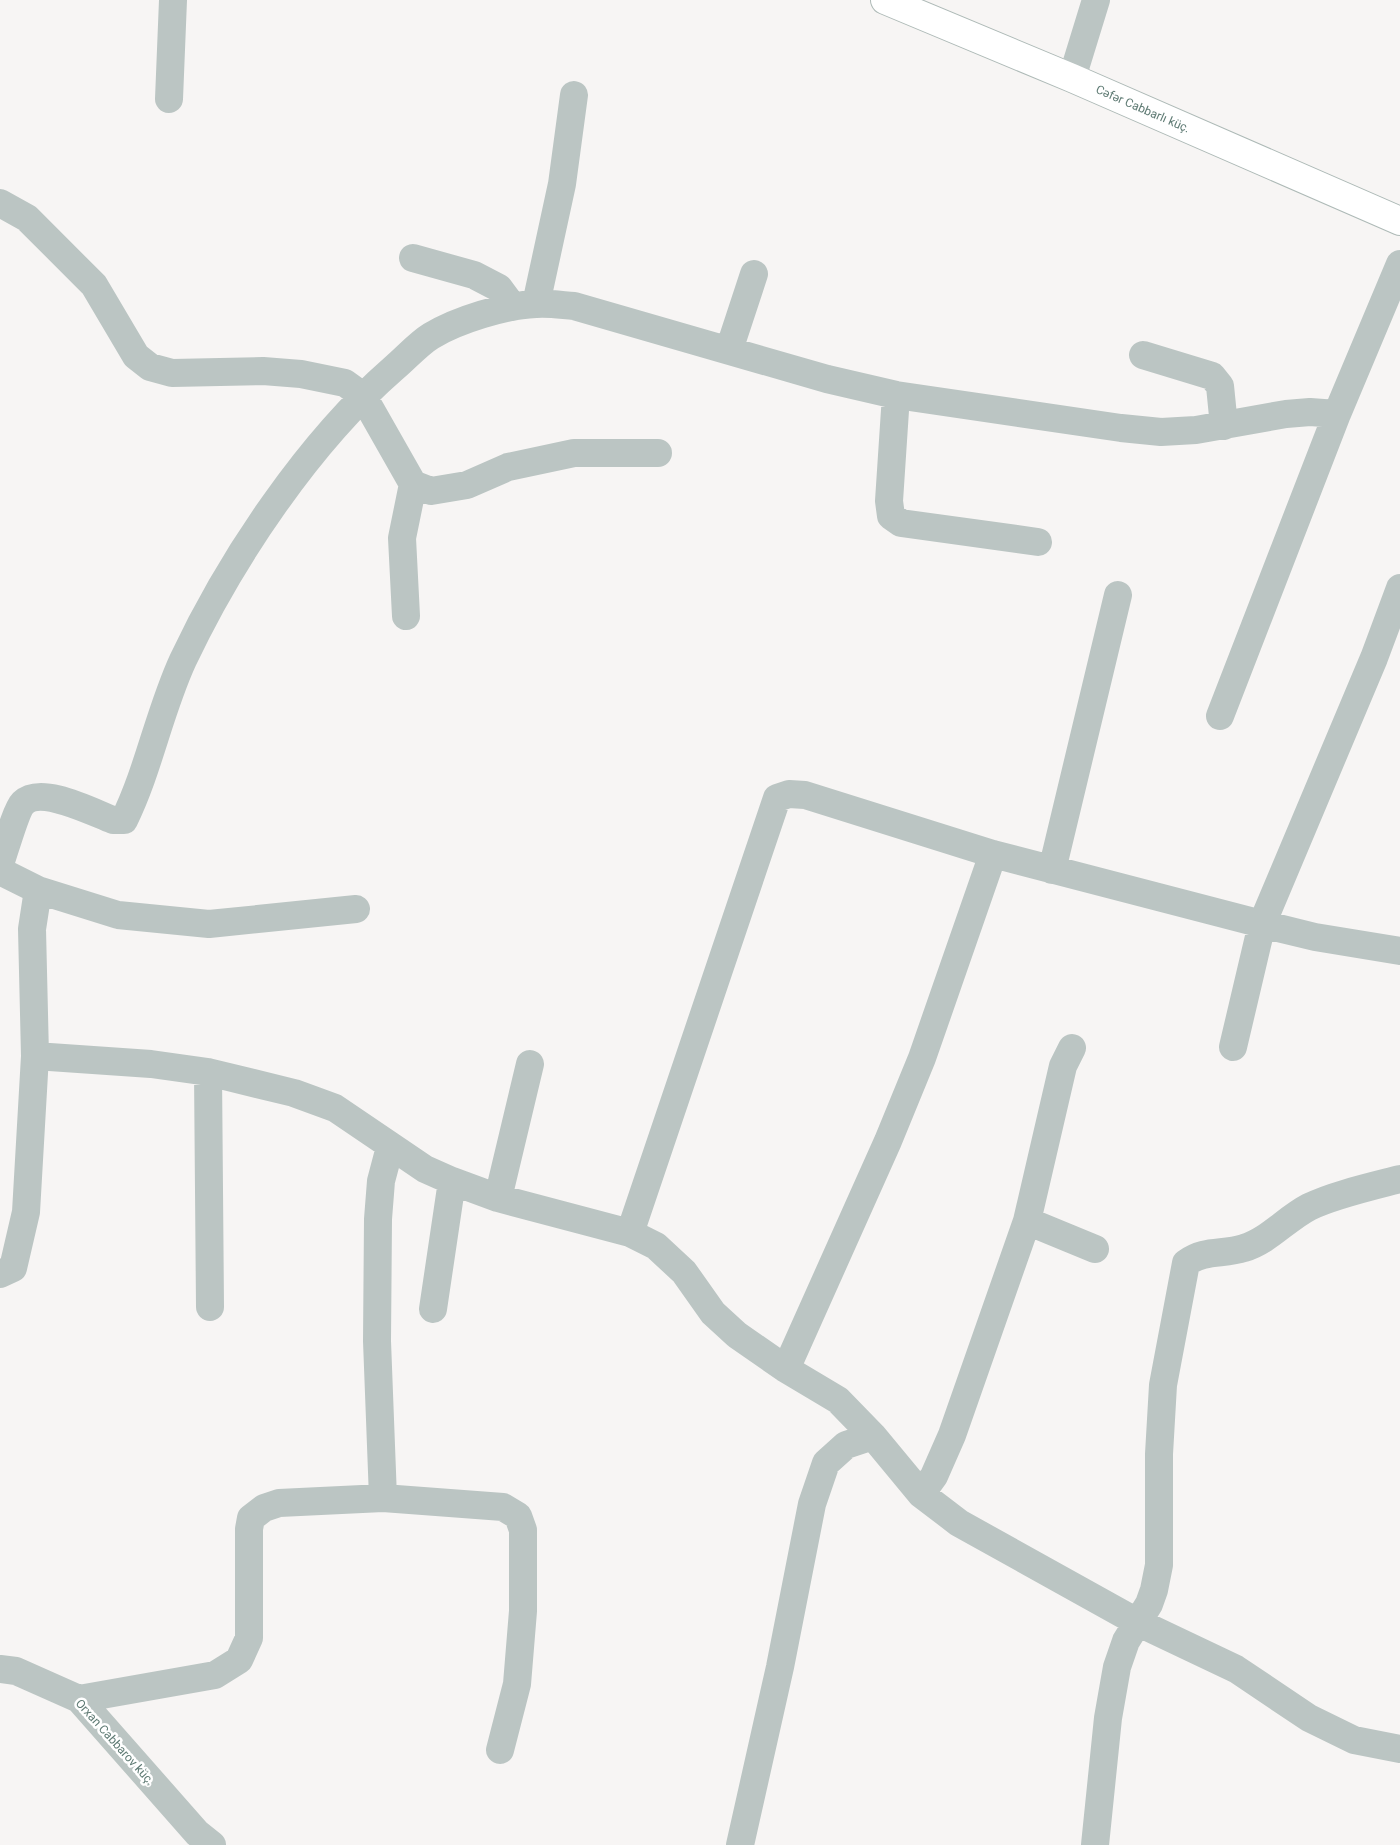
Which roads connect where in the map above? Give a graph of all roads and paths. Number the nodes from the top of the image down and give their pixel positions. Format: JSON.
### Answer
{"nodes":[{"id":1,"x":173,"y":0,"type":"edge"},
{"id":2,"x":885,"y":0,"type":"edge"},
{"id":3,"x":1096,"y":0,"type":"edge"},
{"id":4,"x":1072,"y":78,"type":"junction"},
{"id":5,"x":574,"y":95,"type":"dead end"},
{"id":6,"x":169,"y":99,"type":"dead end"},
{"id":7,"x":0,"y":204,"type":"edge"},
{"id":8,"x":1400,"y":221,"type":"edge"},
{"id":9,"x":413,"y":258,"type":"dead end"},
{"id":10,"x":1400,"y":264,"type":"edge"},
{"id":11,"x":754,"y":274,"type":"dead end"},
{"id":12,"x":525,"y":305,"type":"junction"},
{"id":13,"x":729,"y":350,"type":"junction"},
{"id":14,"x":1143,"y":355,"type":"dead end"},
{"id":15,"x":896,"y":395,"type":"junction"},
{"id":16,"x":363,"y":396,"type":"junction"},
{"id":17,"x":1337,"y":414,"type":"junction"},
{"id":18,"x":1224,"y":426,"type":"junction"},
{"id":19,"x":658,"y":453,"type":"dead end"},
{"id":20,"x":413,"y":484,"type":"junction"},
{"id":21,"x":1038,"y":542,"type":"dead end"},
{"id":22,"x":1400,"y":588,"type":"edge"},
{"id":23,"x":1118,"y":595,"type":"dead end"},
{"id":24,"x":406,"y":616,"type":"dead end"},
{"id":25,"x":1220,"y":716,"type":"dead end"},
{"id":26,"x":993,"y":854,"type":"junction"},
{"id":27,"x":0,"y":864,"type":"edge"},
{"id":28,"x":1052,"y":870,"type":"junction"},
{"id":29,"x":0,"y":871,"type":"edge"},
{"id":30,"x":38,"y":890,"type":"junction"},
{"id":31,"x":356,"y":909,"type":"dead end"},
{"id":32,"x":1262,"y":924,"type":"junction"},
{"id":33,"x":1400,"y":951,"type":"edge"},
{"id":34,"x":1233,"y":1047,"type":"dead end"},
{"id":35,"x":1072,"y":1048,"type":"dead end"},
{"id":36,"x":35,"y":1056,"type":"junction"},
{"id":37,"x":530,"y":1064,"type":"dead end"},
{"id":38,"x":208,"y":1072,"type":"junction"},
{"id":39,"x":390,"y":1148,"type":"junction"},
{"id":40,"x":1400,"y":1179,"type":"edge"},
{"id":41,"x":452,"y":1181,"type":"junction"},
{"id":42,"x":498,"y":1198,"type":"junction"},
{"id":43,"x":1027,"y":1221,"type":"junction"},
{"id":44,"x":630,"y":1233,"type":"junction"},
{"id":45,"x":1095,"y":1250,"type":"dead end"},
{"id":46,"x":0,"y":1274,"type":"edge"},
{"id":47,"x":210,"y":1307,"type":"dead end"},
{"id":48,"x":433,"y":1309,"type":"dead end"},
{"id":49,"x":786,"y":1369,"type":"junction"},
{"id":50,"x":873,"y":1436,"type":"junction"},
{"id":51,"x":921,"y":1494,"type":"junction"},
{"id":52,"x":383,"y":1498,"type":"junction"},
{"id":53,"x":1137,"y":1622,"type":"junction"},
{"id":54,"x":0,"y":1669,"type":"edge"},
{"id":55,"x":79,"y":1698,"type":"junction"},
{"id":56,"x":1400,"y":1749,"type":"edge"},
{"id":57,"x":500,"y":1750,"type":"dead end"},
{"id":58,"x":199,"y":1841,"type":"edge"},
{"id":59,"x":740,"y":1845,"type":"edge"},
{"id":60,"x":1095,"y":1845,"type":"edge"}],
"edges":[{"from":1,"to":6,"type":"street"},
{"from":2,"to":4,"type":"street","name":"Cəfər Cabbarlı küç."},
{"from":3,"to":4,"type":"street"},
{"from":4,"to":8,"type":"street","name":"Cəfər Cabbarlı küç."},
{"from":5,"to":12,"type":"street"},
{"from":7,"to":16,"type":"street"},
{"from":9,"to":12,"type":"street"},
{"from":10,"to":17,"type":"street"},
{"from":11,"to":13,"type":"street"},
{"from":12,"to":13,"type":"street"},
{"from":12,"to":16,"type":"street"},
{"from":13,"to":15,"type":"street"},
{"from":14,"to":18,"type":"street"},
{"from":15,"to":18,"type":"street"},
{"from":15,"to":21,"type":"street"},
{"from":16,"to":20,"type":"street"},
{"from":16,"to":27,"type":"street"},
{"from":17,"to":18,"type":"street"},
{"from":17,"to":25,"type":"street"},
{"from":19,"to":20,"type":"street"},
{"from":20,"to":24,"type":"street"},
{"from":22,"to":32,"type":"street"},
{"from":23,"to":28,"type":"street"},
{"from":26,"to":28,"type":"street"},
{"from":26,"to":44,"type":"street"},
{"from":26,"to":49,"type":"street"},
{"from":28,"to":32,"type":"street"},
{"from":29,"to":30,"type":"street"},
{"from":30,"to":31,"type":"street"},
{"from":30,"to":36,"type":"street"},
{"from":32,"to":33,"type":"street"},
{"from":32,"to":34,"type":"street"},
{"from":35,"to":43,"type":"street"},
{"from":36,"to":38,"type":"street"},
{"from":36,"to":46,"type":"street"},
{"from":37,"to":42,"type":"street"},
{"from":38,"to":39,"type":"street"},
{"from":38,"to":47,"type":"street"},
{"from":39,"to":41,"type":"street"},
{"from":39,"to":52,"type":"street"},
{"from":40,"to":53,"type":"street"},
{"from":41,"to":42,"type":"street"},
{"from":41,"to":48,"type":"street"},
{"from":42,"to":44,"type":"street"},
{"from":43,"to":45,"type":"street"},
{"from":43,"to":51,"type":"street"},
{"from":44,"to":49,"type":"street"},
{"from":49,"to":50,"type":"street"},
{"from":50,"to":51,"type":"street"},
{"from":50,"to":59,"type":"street"},
{"from":51,"to":53,"type":"street"},
{"from":52,"to":55,"type":"street"},
{"from":52,"to":57,"type":"street"},
{"from":53,"to":56,"type":"street"},
{"from":53,"to":60,"type":"street"},
{"from":54,"to":55,"type":"street","name":"Orxan Cabbarov küç."},
{"from":55,"to":58,"type":"street","name":"Orxan Cabbarov küç."}]}
